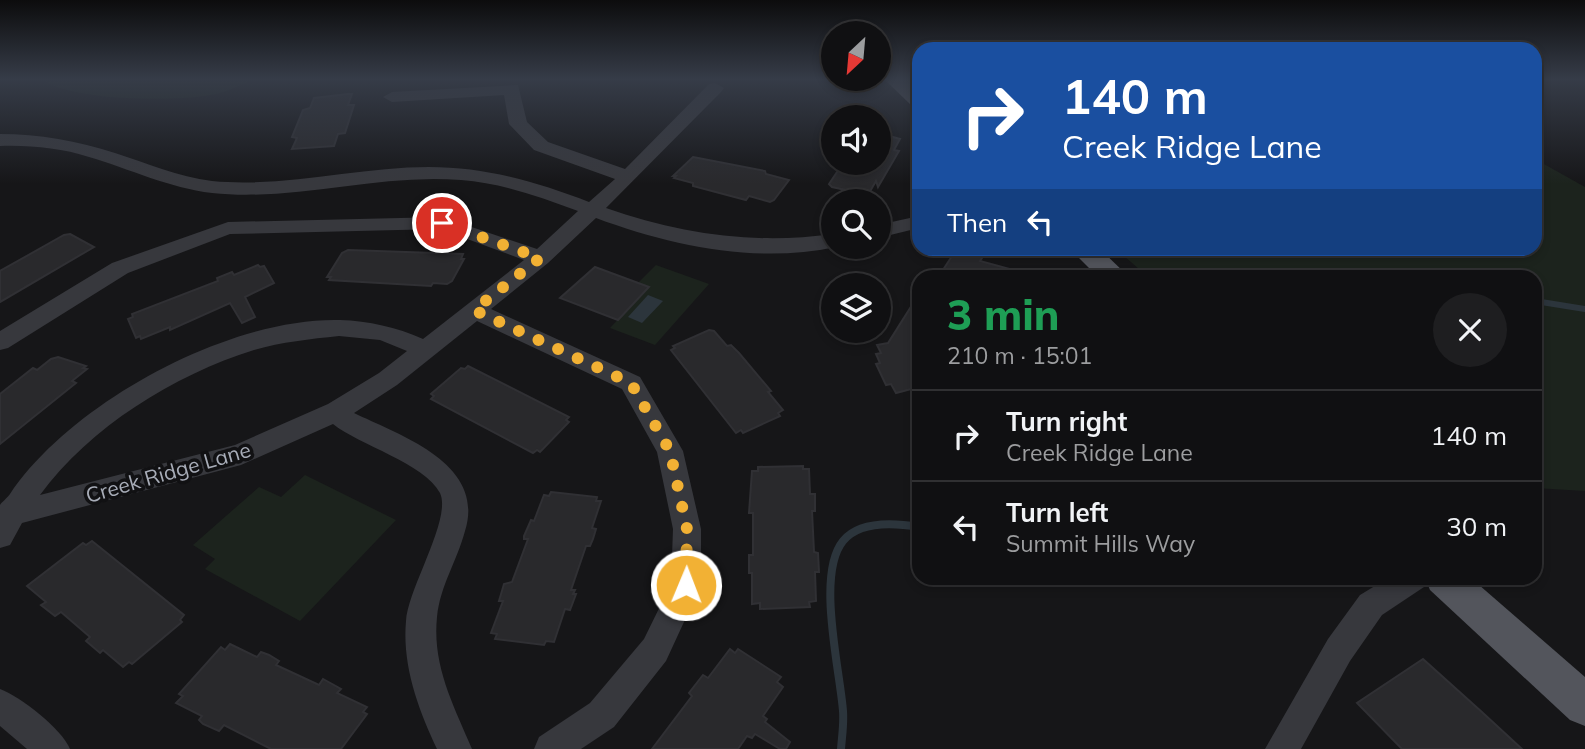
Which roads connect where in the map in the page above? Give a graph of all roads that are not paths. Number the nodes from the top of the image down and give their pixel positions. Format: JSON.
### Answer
{"nodes":[{"id":1,"x":516,"y":114,"type":"edge"},
{"id":2,"x":690,"y":114,"type":"edge"},
{"id":3,"x":0,"y":140,"type":"edge"},
{"id":4,"x":628,"y":177,"type":"junction"},
{"id":5,"x":593,"y":210,"type":"junction"},
{"id":6,"x":912,"y":224,"type":"edge"},
{"id":7,"x":891,"y":229,"type":"edge"},
{"id":8,"x":821,"y":242,"type":"edge"},
{"id":9,"x":1091,"y":256,"type":"edge"},
{"id":10,"x":540,"y":258,"type":"junction"},
{"id":11,"x":1107,"y":270,"type":"edge"},
{"id":12,"x":474,"y":310,"type":"junction"},
{"id":13,"x":0,"y":342,"type":"edge"},
{"id":14,"x":425,"y":349,"type":"junction"},
{"id":15,"x":337,"y":411,"type":"junction"},
{"id":16,"x":4,"y":523,"type":"edge"},
{"id":17,"x":1402,"y":585,"type":"edge"},
{"id":18,"x":1452,"y":585,"type":"edge"},
{"id":19,"x":0,"y":705,"type":"edge"},
{"id":20,"x":1585,"y":705,"type":"edge"},
{"id":21,"x":53,"y":749,"type":"edge"},
{"id":22,"x":455,"y":749,"type":"edge"},
{"id":23,"x":551,"y":749,"type":"edge"},
{"id":24,"x":1282,"y":749,"type":"edge"}],
"edges":[{"from":1,"to":4,"type":"street"},
{"from":2,"to":4,"type":"street","name":"Creek Ridge Lane"},
{"from":3,"to":5,"type":"street"},
{"from":4,"to":5,"type":"street","name":"Creek Ridge Lane"},
{"from":5,"to":8,"type":"street"},
{"from":5,"to":10,"type":"street","name":"Creek Ridge Lane"},
{"from":6,"to":7,"type":"street"},
{"from":9,"to":11,"type":"main road"},
{"from":10,"to":12,"type":"street","name":"Creek Ridge Lane"},
{"from":10,"to":13,"type":"street"},
{"from":12,"to":14,"type":"street","name":"Creek Ridge Lane"},
{"from":12,"to":23,"type":"street"},
{"from":14,"to":15,"type":"street","name":"Creek Ridge Lane"},
{"from":14,"to":16,"type":"street","name":"Creek Ridge Lane"},
{"from":15,"to":16,"type":"street","name":"Creek Ridge Lane"},
{"from":15,"to":22,"type":"street"},
{"from":17,"to":24,"type":"street"},
{"from":18,"to":20,"type":"main road"},
{"from":19,"to":21,"type":"street"}]}
